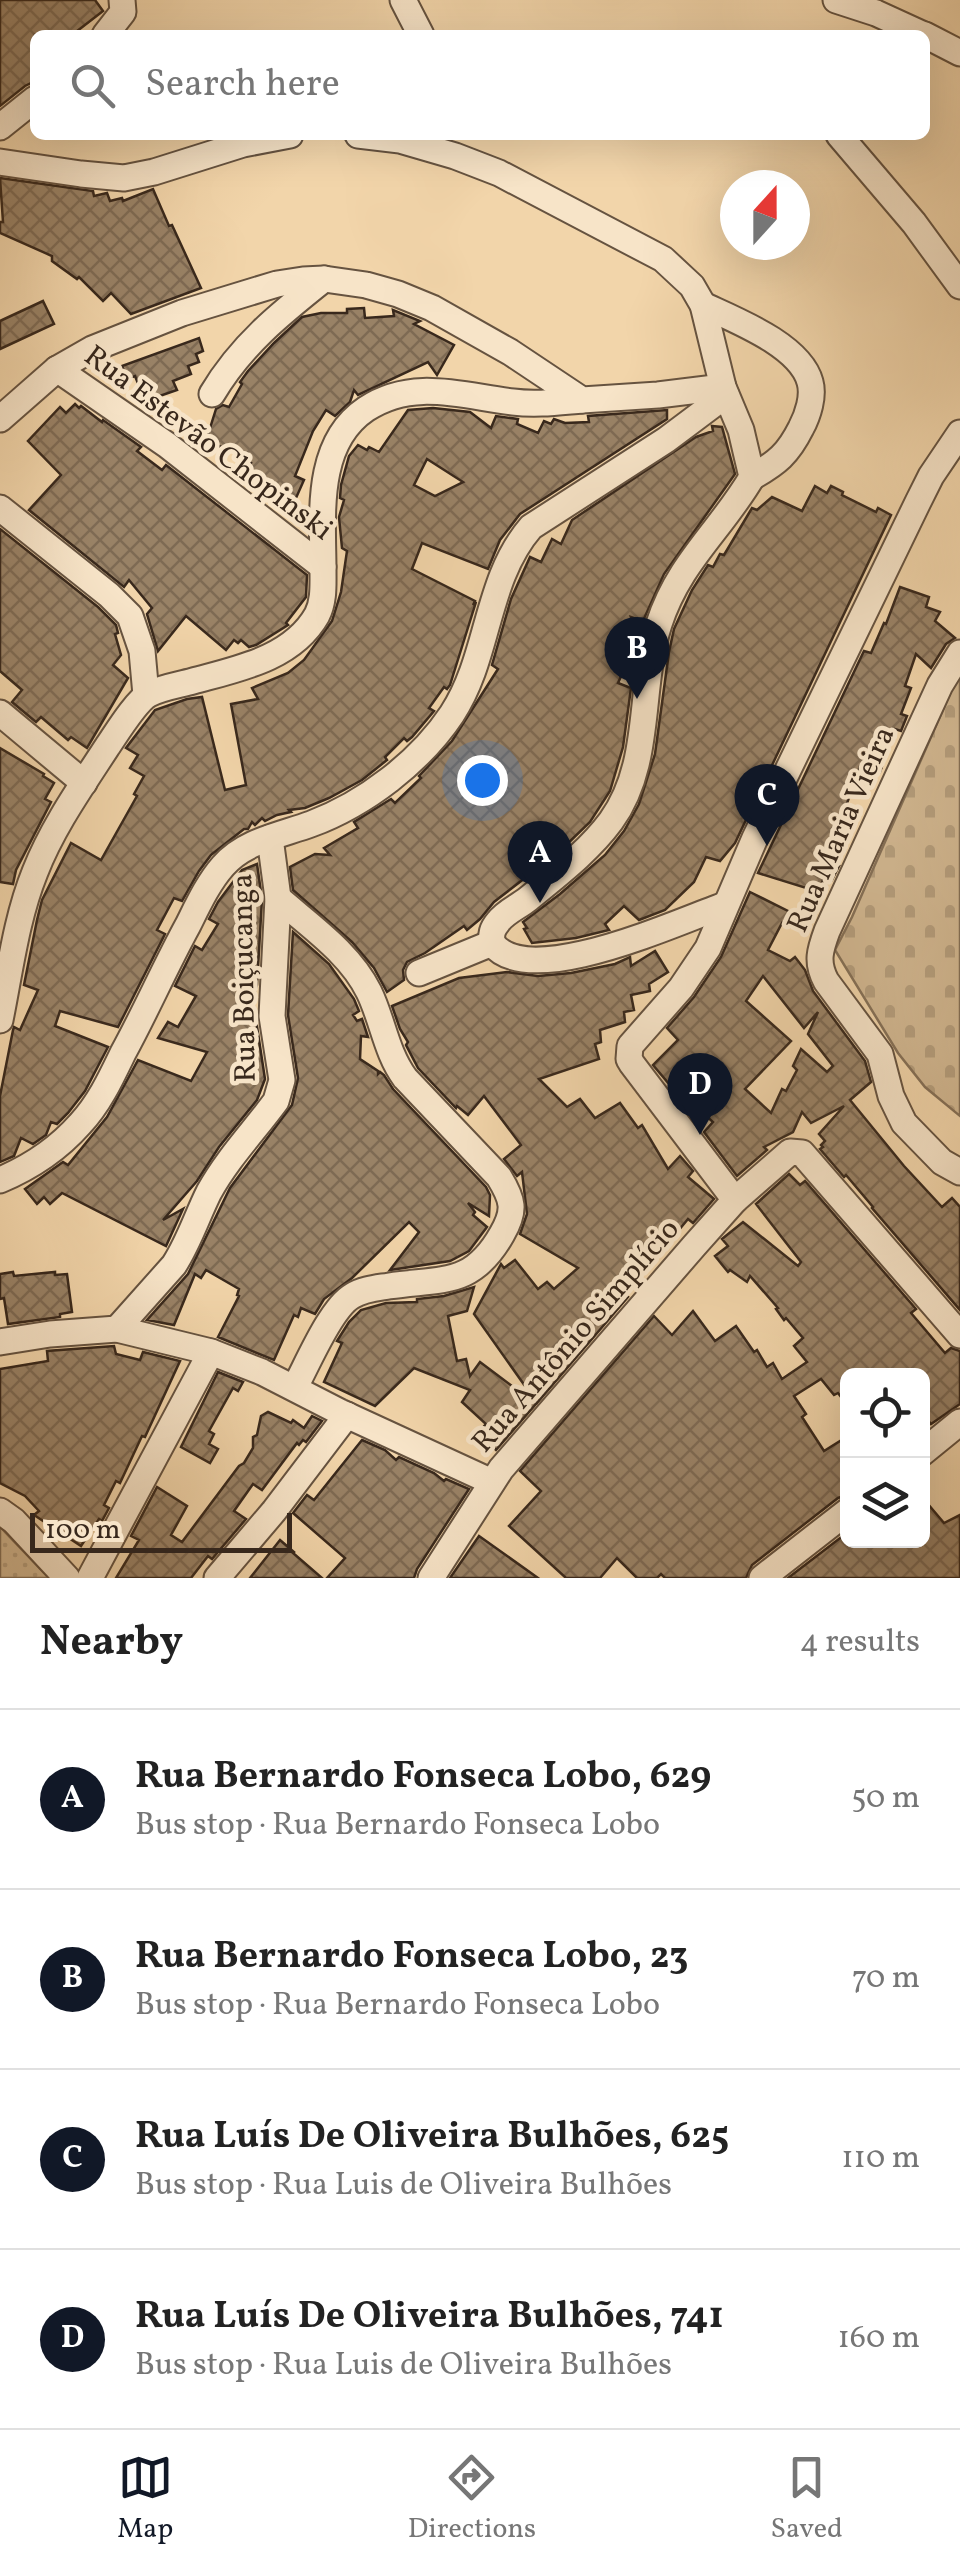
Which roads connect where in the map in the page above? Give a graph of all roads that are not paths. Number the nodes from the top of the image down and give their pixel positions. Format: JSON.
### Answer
{"nodes":[{"id":1,"x":122,"y":0,"type":"edge"},
{"id":2,"x":403,"y":0,"type":"edge"},
{"id":3,"x":836,"y":0,"type":"edge"},
{"id":4,"x":899,"y":11,"type":"edge"},
{"id":5,"x":110,"y":30,"type":"edge"},
{"id":6,"x":418,"y":30,"type":"edge"},
{"id":7,"x":920,"y":30,"type":"edge"},
{"id":8,"x":930,"y":38,"type":"edge"},
{"id":9,"x":960,"y":53,"type":"edge"},
{"id":10,"x":30,"y":103,"type":"edge"},
{"id":11,"x":0,"y":127,"type":"edge"},
{"id":12,"x":264,"y":140,"type":"edge"},
{"id":13,"x":400,"y":140,"type":"edge"},
{"id":14,"x":843,"y":140,"type":"edge"},
{"id":15,"x":0,"y":162,"type":"edge"},
{"id":16,"x":324,"y":279,"type":"junction"},
{"id":17,"x":960,"y":286,"type":"edge"},
{"id":18,"x":703,"y":305,"type":"junction"},
{"id":19,"x":57,"y":369,"type":"junction"},
{"id":20,"x":725,"y":391,"type":"junction"},
{"id":21,"x":212,"y":394,"type":"dead end"},
{"id":22,"x":582,"y":400,"type":"junction"},
{"id":23,"x":0,"y":419,"type":"edge"},
{"id":24,"x":960,"y":433,"type":"edge"},
{"id":25,"x":752,"y":476,"type":"junction"},
{"id":26,"x":0,"y":508,"type":"edge"},
{"id":27,"x":323,"y":567,"type":"junction"},
{"id":28,"x":960,"y":653,"type":"edge"},
{"id":29,"x":146,"y":696,"type":"junction"},
{"id":30,"x":0,"y":713,"type":"edge"},
{"id":31,"x":84,"y":783,"type":"junction"},
{"id":32,"x":270,"y":838,"type":"junction"},
{"id":33,"x":278,"y":898,"type":"junction"},
{"id":34,"x":725,"y":904,"type":"junction"},
{"id":35,"x":492,"y":943,"type":"junction"},
{"id":36,"x":418,"y":973,"type":"dead end"},
{"id":37,"x":0,"y":1020,"type":"edge"},
{"id":38,"x":960,"y":1172,"type":"edge"},
{"id":39,"x":0,"y":1180,"type":"edge"},
{"id":40,"x":735,"y":1200,"type":"junction"},
{"id":41,"x":117,"y":1329,"type":"junction"},
{"id":42,"x":960,"y":1335,"type":"edge"},
{"id":43,"x":0,"y":1342,"type":"edge"},
{"id":44,"x":211,"y":1352,"type":"junction"},
{"id":45,"x":295,"y":1388,"type":"junction"},
{"id":46,"x":347,"y":1415,"type":"junction"},
{"id":47,"x":960,"y":1422,"type":"edge"},
{"id":48,"x":930,"y":1446,"type":"edge"},
{"id":49,"x":492,"y":1482,"type":"junction"},
{"id":50,"x":0,"y":1511,"type":"edge"},
{"id":51,"x":840,"y":1517,"type":"edge"},
{"id":52,"x":67,"y":1578,"type":"edge"},
{"id":53,"x":90,"y":1578,"type":"edge"},
{"id":54,"x":216,"y":1578,"type":"edge"},
{"id":55,"x":431,"y":1578,"type":"edge"},
{"id":56,"x":762,"y":1578,"type":"edge"}],
"edges":[{"from":1,"to":5,"type":"street"},
{"from":2,"to":6,"type":"street"},
{"from":3,"to":4,"type":"street"},
{"from":4,"to":7,"type":"street"},
{"from":8,"to":9,"type":"street"},
{"from":10,"to":11,"type":"street"},
{"from":12,"to":15,"type":"street"},
{"from":13,"to":18,"type":"street"},
{"from":14,"to":17,"type":"street"},
{"from":16,"to":19,"type":"street"},
{"from":16,"to":21,"type":"street"},
{"from":16,"to":22,"type":"street"},
{"from":18,"to":20,"type":"street"},
{"from":18,"to":25,"type":"street"},
{"from":19,"to":23,"type":"street"},
{"from":19,"to":27,"type":"street","name":"Rua Estevão Chopinski"},
{"from":20,"to":22,"type":"street"},
{"from":20,"to":25,"type":"street"},
{"from":20,"to":32,"type":"street"},
{"from":22,"to":27,"type":"street"},
{"from":24,"to":34,"type":"street"},
{"from":25,"to":35,"type":"street"},
{"from":26,"to":29,"type":"street"},
{"from":27,"to":29,"type":"street"},
{"from":28,"to":38,"type":"street","name":"Rua Maria Vieira"},
{"from":29,"to":31,"type":"street"},
{"from":30,"to":31,"type":"street"},
{"from":31,"to":37,"type":"street"},
{"from":32,"to":33,"type":"street","name":"Rua Boiçucanga"},
{"from":32,"to":39,"type":"street"},
{"from":33,"to":41,"type":"street","name":"Rua Boiçucanga"},
{"from":33,"to":45,"type":"street"},
{"from":34,"to":35,"type":"street"},
{"from":34,"to":40,"type":"street"},
{"from":35,"to":36,"type":"street"},
{"from":40,"to":42,"type":"street","name":"Rua Antônio Simplício"},
{"from":40,"to":49,"type":"street","name":"Rua Antônio Simplício"},
{"from":41,"to":43,"type":"street"},
{"from":41,"to":44,"type":"street"},
{"from":44,"to":45,"type":"street"},
{"from":44,"to":53,"type":"street"},
{"from":45,"to":46,"type":"street"},
{"from":46,"to":49,"type":"street"},
{"from":46,"to":54,"type":"street"},
{"from":47,"to":48,"type":"street"},
{"from":49,"to":55,"type":"street","name":"Rua Antônio Simplício"},
{"from":50,"to":52,"type":"street"},
{"from":51,"to":56,"type":"street"}]}
